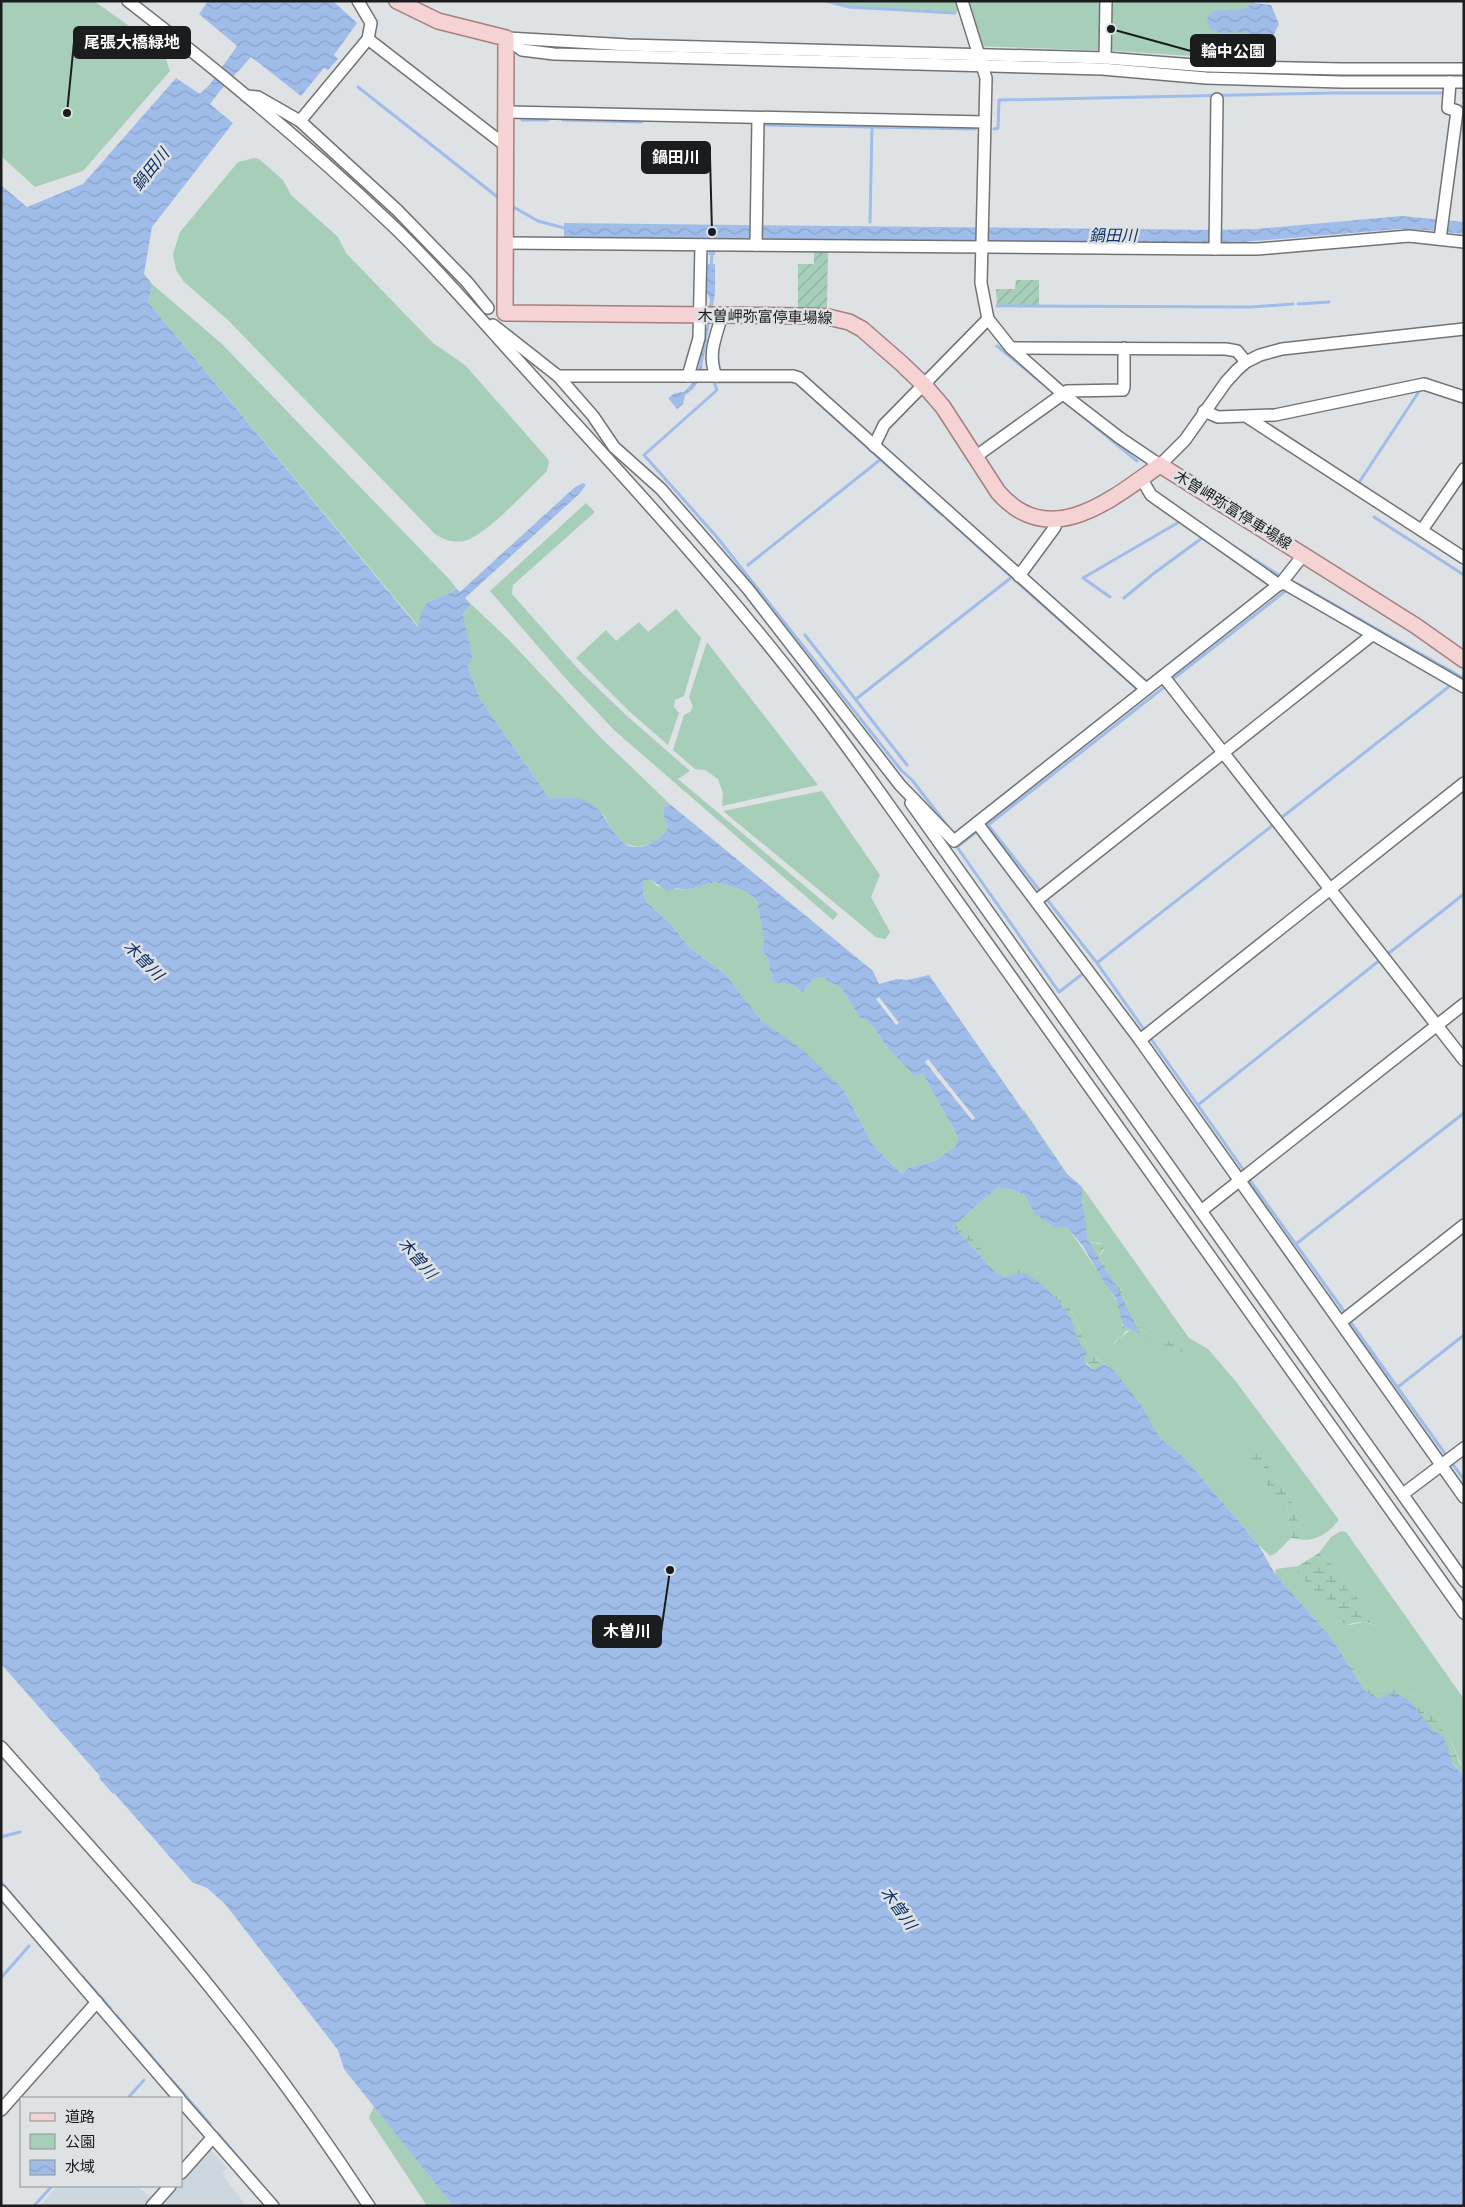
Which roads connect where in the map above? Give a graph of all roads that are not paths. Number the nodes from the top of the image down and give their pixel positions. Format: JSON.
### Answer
{"nodes":[{"id":1,"x":358,"y":1,"type":"edge"},
{"id":2,"x":1106,"y":1,"type":"edge"},
{"id":3,"x":131,"y":2,"type":"edge"},
{"id":4,"x":400,"y":2,"type":"edge"},
{"id":5,"x":963,"y":4,"type":"edge"},
{"id":6,"x":506,"y":38,"type":"junction"},
{"id":7,"x":368,"y":39,"type":"junction"},
{"id":8,"x":980,"y":53,"type":"junction"},
{"id":9,"x":1105,"y":58,"type":"junction"},
{"id":10,"x":983,"y":66,"type":"junction"},
{"id":11,"x":1464,"y":69,"type":"edge"},
{"id":12,"x":1450,"y":82,"type":"junction"},
{"id":13,"x":1464,"y":82,"type":"edge"},
{"id":14,"x":246,"y":96,"type":"junction"},
{"id":15,"x":1218,"y":99,"type":"dead end"},
{"id":16,"x":505,"y":112,"type":"junction"},
{"id":17,"x":758,"y":118,"type":"junction"},
{"id":18,"x":300,"y":121,"type":"junction"},
{"id":19,"x":984,"y":122,"type":"junction"},
{"id":20,"x":506,"y":146,"type":"junction"},
{"id":21,"x":1440,"y":236,"type":"junction"},
{"id":22,"x":1464,"y":242,"type":"edge"},
{"id":23,"x":504,"y":243,"type":"junction"},
{"id":24,"x":756,"y":244,"type":"junction"},
{"id":25,"x":704,"y":245,"type":"junction"},
{"id":26,"x":1215,"y":246,"type":"junction"},
{"id":27,"x":981,"y":248,"type":"junction"},
{"id":28,"x":471,"y":306,"type":"junction"},
{"id":29,"x":488,"y":308,"type":"junction"},
{"id":30,"x":505,"y":313,"type":"junction"},
{"id":31,"x":710,"y":315,"type":"junction"},
{"id":32,"x":988,"y":319,"type":"junction"},
{"id":33,"x":1464,"y":329,"type":"edge"},
{"id":34,"x":1010,"y":348,"type":"junction"},
{"id":35,"x":1124,"y":348,"type":"junction"},
{"id":36,"x":1246,"y":362,"type":"junction"},
{"id":37,"x":558,"y":376,"type":"junction"},
{"id":38,"x":701,"y":376,"type":"junction"},
{"id":39,"x":924,"y":385,"type":"junction"},
{"id":40,"x":1063,"y":394,"type":"junction"},
{"id":41,"x":1464,"y":397,"type":"edge"},
{"id":42,"x":1204,"y":411,"type":"junction"},
{"id":43,"x":1246,"y":417,"type":"junction"},
{"id":44,"x":874,"y":446,"type":"junction"},
{"id":45,"x":975,"y":457,"type":"junction"},
{"id":46,"x":1160,"y":464,"type":"junction"},
{"id":47,"x":1464,"y":469,"type":"edge"},
{"id":48,"x":1141,"y":478,"type":"junction"},
{"id":49,"x":1054,"y":520,"type":"junction"},
{"id":50,"x":1422,"y":530,"type":"junction"},
{"id":51,"x":1304,"y":554,"type":"junction"},
{"id":52,"x":1464,"y":558,"type":"edge"},
{"id":53,"x":1019,"y":576,"type":"junction"},
{"id":54,"x":1280,"y":584,"type":"junction"},
{"id":55,"x":1372,"y":635,"type":"junction"},
{"id":56,"x":1464,"y":660,"type":"edge"},
{"id":57,"x":1164,"y":677,"type":"junction"},
{"id":58,"x":1464,"y":687,"type":"edge"},
{"id":59,"x":1146,"y":689,"type":"junction"},
{"id":60,"x":1222,"y":753,"type":"junction"},
{"id":61,"x":1464,"y":784,"type":"edge"},
{"id":62,"x":900,"y":785,"type":"junction"},
{"id":63,"x":977,"y":823,"type":"junction"},
{"id":64,"x":1331,"y":889,"type":"junction"},
{"id":65,"x":1037,"y":900,"type":"junction"},
{"id":66,"x":1464,"y":1004,"type":"edge"},
{"id":67,"x":1437,"y":1026,"type":"junction"},
{"id":68,"x":1140,"y":1040,"type":"junction"},
{"id":69,"x":1464,"y":1060,"type":"edge"},
{"id":70,"x":1240,"y":1181,"type":"junction"},
{"id":71,"x":1201,"y":1211,"type":"junction"},
{"id":72,"x":1464,"y":1225,"type":"edge"},
{"id":73,"x":1341,"y":1322,"type":"junction"},
{"id":74,"x":1464,"y":1448,"type":"edge"},
{"id":75,"x":1442,"y":1465,"type":"junction"},
{"id":76,"x":1403,"y":1494,"type":"junction"},
{"id":77,"x":1464,"y":1497,"type":"edge"},
{"id":78,"x":1464,"y":1580,"type":"edge"},
{"id":79,"x":1464,"y":1613,"type":"edge"},
{"id":80,"x":1,"y":1747,"type":"edge"},
{"id":81,"x":1,"y":1891,"type":"edge"},
{"id":82,"x":97,"y":2002,"type":"junction"},
{"id":83,"x":178,"y":2097,"type":"edge"},
{"id":84,"x":182,"y":2101,"type":"edge"},
{"id":85,"x":1,"y":2110,"type":"edge"},
{"id":86,"x":213,"y":2137,"type":"junction"},
{"id":87,"x":182,"y":2172,"type":"edge"},
{"id":88,"x":169,"y":2187,"type":"edge"},
{"id":89,"x":152,"y":2206,"type":"edge"},
{"id":90,"x":273,"y":2206,"type":"edge"},
{"id":91,"x":369,"y":2206,"type":"edge"}],
"edges":[{"from":1,"to":7,"type":"street"},
{"from":2,"to":9,"type":"street"},
{"from":3,"to":14,"type":"street"},
{"from":4,"to":6,"type":"main road"},
{"from":5,"to":8,"type":"street"},
{"from":6,"to":8,"type":"street"},
{"from":6,"to":10,"type":"street"},
{"from":6,"to":16,"type":"main road"},
{"from":7,"to":18,"type":"street"},
{"from":7,"to":20,"type":"street"},
{"from":8,"to":9,"type":"street"},
{"from":8,"to":10,"type":"street"},
{"from":9,"to":11,"type":"street"},
{"from":10,"to":12,"type":"street"},
{"from":10,"to":19,"type":"street"},
{"from":12,"to":13,"type":"street"},
{"from":12,"to":21,"type":"street"},
{"from":14,"to":18,"type":"street"},
{"from":14,"to":28,"type":"street"},
{"from":15,"to":26,"type":"street"},
{"from":16,"to":17,"type":"street"},
{"from":16,"to":20,"type":"main road"},
{"from":17,"to":19,"type":"street"},
{"from":17,"to":24,"type":"street"},
{"from":18,"to":29,"type":"street"},
{"from":19,"to":27,"type":"street"},
{"from":20,"to":23,"type":"main road"},
{"from":21,"to":22,"type":"street"},
{"from":21,"to":26,"type":"street"},
{"from":23,"to":25,"type":"street"},
{"from":23,"to":30,"type":"main road"},
{"from":24,"to":25,"type":"street"},
{"from":24,"to":27,"type":"street"},
{"from":25,"to":31,"type":"street"},
{"from":26,"to":27,"type":"street"},
{"from":27,"to":32,"type":"street"},
{"from":28,"to":29,"type":"street"},
{"from":28,"to":37,"type":"street"},
{"from":28,"to":79,"type":"street"},
{"from":29,"to":30,"type":"street"},
{"from":30,"to":31,"type":"main road","name":"木曽岬弥富停車場線"},
{"from":31,"to":38,"type":"street"},
{"from":31,"to":38,"type":"street"},
{"from":31,"to":39,"type":"main road","name":"木曽岬弥富停車場線"},
{"from":32,"to":34,"type":"street"},
{"from":32,"to":39,"type":"street"},
{"from":33,"to":36,"type":"street"},
{"from":34,"to":35,"type":"street"},
{"from":34,"to":40,"type":"street"},
{"from":35,"to":36,"type":"street"},
{"from":35,"to":40,"type":"street"},
{"from":36,"to":42,"type":"street"},
{"from":37,"to":38,"type":"street"},
{"from":37,"to":62,"type":"street"},
{"from":38,"to":44,"type":"street"},
{"from":39,"to":44,"type":"street"},
{"from":39,"to":45,"type":"main road","name":"木曽岬弥富停車場線"},
{"from":40,"to":45,"type":"street"},
{"from":40,"to":46,"type":"street"},
{"from":41,"to":43,"type":"street"},
{"from":42,"to":43,"type":"street"},
{"from":42,"to":46,"type":"street"},
{"from":43,"to":50,"type":"street"},
{"from":44,"to":53,"type":"street"},
{"from":45,"to":49,"type":"main road","name":"木曽岬弥富停車場線"},
{"from":46,"to":48,"type":"main road","name":"木曽岬弥富停車場線"},
{"from":46,"to":51,"type":"main road","name":"木曽岬弥富停車場線"},
{"from":47,"to":50,"type":"street"},
{"from":48,"to":49,"type":"main road","name":"木曽岬弥富停車場線"},
{"from":48,"to":54,"type":"street"},
{"from":49,"to":53,"type":"street"},
{"from":50,"to":52,"type":"street"},
{"from":51,"to":54,"type":"street"},
{"from":51,"to":56,"type":"main road","name":"木曽岬弥富停車場線"},
{"from":53,"to":59,"type":"street"},
{"from":54,"to":55,"type":"street"},
{"from":54,"to":57,"type":"street"},
{"from":55,"to":58,"type":"street"},
{"from":55,"to":60,"type":"street"},
{"from":57,"to":59,"type":"street"},
{"from":57,"to":60,"type":"street"},
{"from":59,"to":63,"type":"street"},
{"from":60,"to":64,"type":"street"},
{"from":60,"to":65,"type":"street"},
{"from":61,"to":64,"type":"street"},
{"from":62,"to":63,"type":"street"},
{"from":62,"to":71,"type":"street"},
{"from":63,"to":65,"type":"street"},
{"from":64,"to":67,"type":"street"},
{"from":64,"to":68,"type":"street"},
{"from":65,"to":68,"type":"street"},
{"from":66,"to":67,"type":"street"},
{"from":67,"to":69,"type":"street"},
{"from":67,"to":70,"type":"street"},
{"from":68,"to":70,"type":"street"},
{"from":70,"to":71,"type":"street"},
{"from":70,"to":73,"type":"street"},
{"from":71,"to":76,"type":"street"},
{"from":72,"to":73,"type":"street"},
{"from":73,"to":75,"type":"street"},
{"from":74,"to":75,"type":"street"},
{"from":75,"to":76,"type":"street"},
{"from":75,"to":77,"type":"street"},
{"from":76,"to":78,"type":"street"},
{"from":80,"to":91,"type":"street"},
{"from":81,"to":82,"type":"street"},
{"from":82,"to":83,"type":"street"},
{"from":82,"to":85,"type":"street"},
{"from":84,"to":86,"type":"street"},
{"from":86,"to":87,"type":"street"},
{"from":86,"to":90,"type":"street"},
{"from":88,"to":89,"type":"street"}]}
